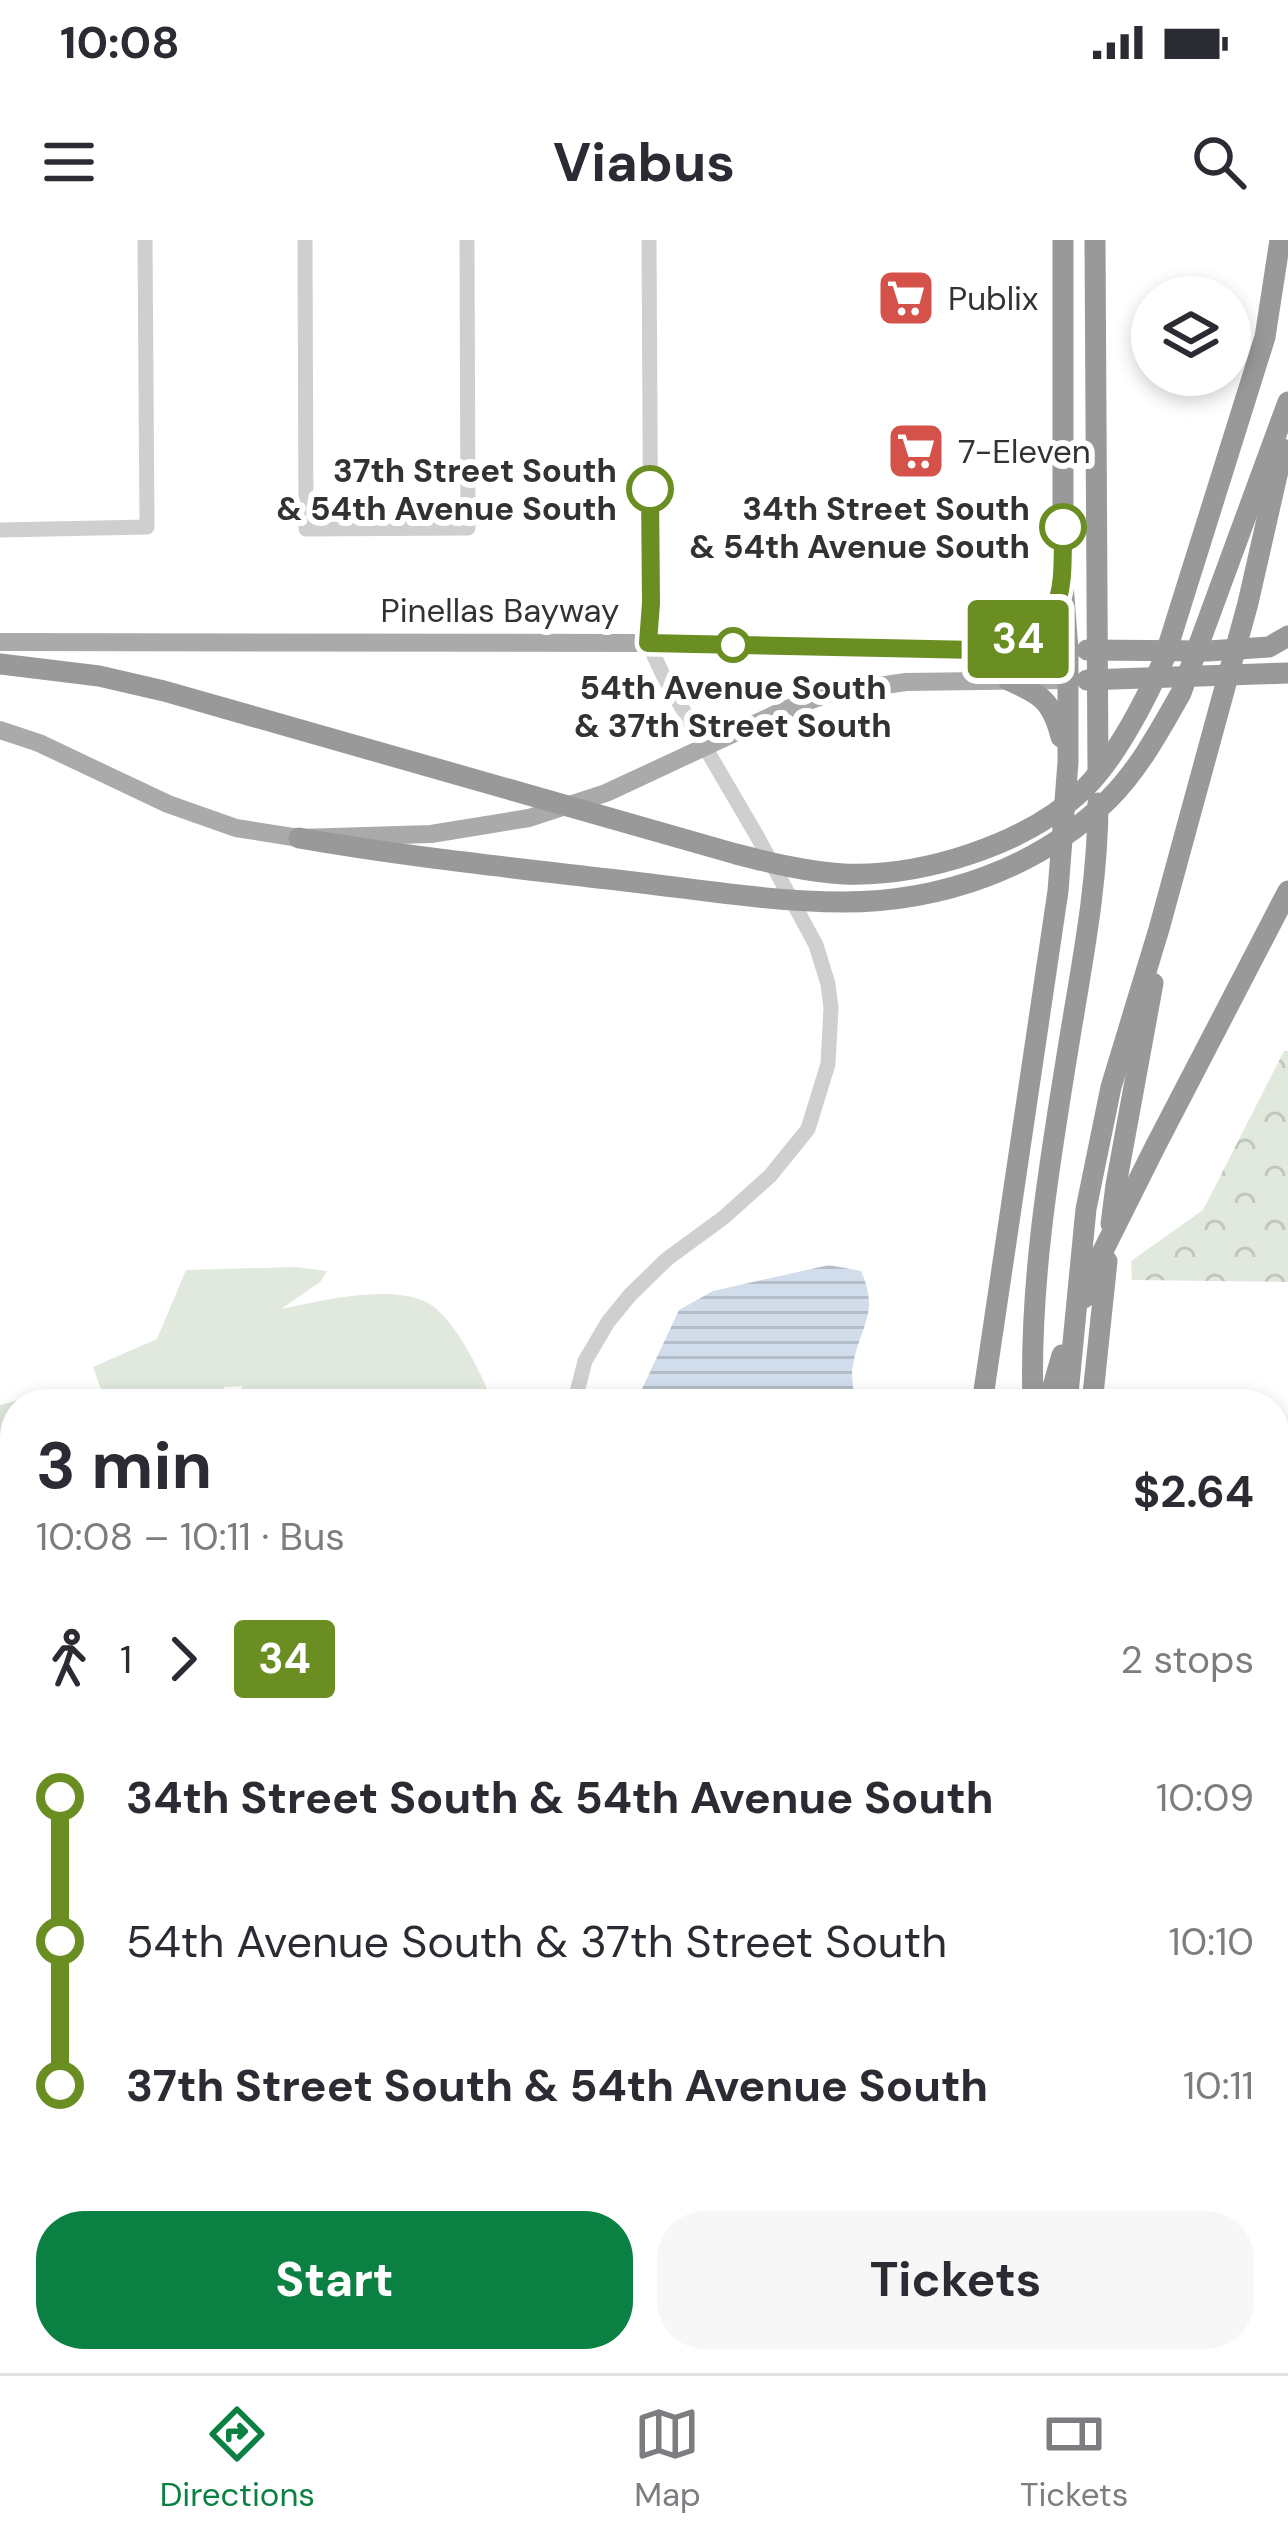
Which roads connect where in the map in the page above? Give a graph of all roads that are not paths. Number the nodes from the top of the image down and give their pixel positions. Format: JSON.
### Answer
{"nodes":[{"id":1,"x":145,"y":240,"type":"edge"},
{"id":2,"x":305,"y":240,"type":"edge"},
{"id":3,"x":467,"y":240,"type":"edge"},
{"id":4,"x":649,"y":240,"type":"edge"},
{"id":5,"x":1063,"y":240,"type":"edge"},
{"id":6,"x":1095,"y":240,"type":"edge"},
{"id":7,"x":1280,"y":240,"type":"edge"},
{"id":8,"x":1288,"y":402,"type":"edge"},
{"id":9,"x":1288,"y":425,"type":"edge"},
{"id":10,"x":0,"y":530,"type":"edge"},
{"id":11,"x":1063,"y":584,"type":"junction"},
{"id":12,"x":0,"y":642,"type":"edge"},
{"id":13,"x":1282,"y":642,"type":"edge"},
{"id":14,"x":648,"y":643,"type":"junction"},
{"id":15,"x":977,"y":650,"type":"junction"},
{"id":16,"x":1068,"y":650,"type":"junction"},
{"id":17,"x":1098,"y":650,"type":"junction"},
{"id":18,"x":0,"y":664,"type":"edge"},
{"id":19,"x":1288,"y":673,"type":"edge"},
{"id":20,"x":1008,"y":680,"type":"junction"},
{"id":21,"x":1068,"y":680,"type":"junction"},
{"id":22,"x":1098,"y":681,"type":"junction"},
{"id":23,"x":0,"y":730,"type":"edge"},
{"id":24,"x":706,"y":747,"type":"junction"},
{"id":25,"x":1068,"y":762,"type":"junction"},
{"id":26,"x":299,"y":838,"type":"junction"},
{"id":27,"x":1288,"y":891,"type":"edge"},
{"id":28,"x":1159,"y":929,"type":"junction"},
{"id":29,"x":578,"y":1389,"type":"edge"},
{"id":30,"x":984,"y":1389,"type":"edge"},
{"id":31,"x":1033,"y":1389,"type":"edge"},
{"id":32,"x":1052,"y":1389,"type":"edge"},
{"id":33,"x":1068,"y":1389,"type":"edge"},
{"id":34,"x":1094,"y":1389,"type":"edge"}],
"edges":[{"from":1,"to":10,"type":"street"},
{"from":2,"to":3,"type":"street"},
{"from":4,"to":14,"type":"street"},
{"from":5,"to":11,"type":"highway"},
{"from":6,"to":17,"type":"highway"},
{"from":7,"to":18,"type":"highway"},
{"from":8,"to":26,"type":"highway"},
{"from":9,"to":28,"type":"highway"},
{"from":11,"to":15,"type":"highway"},
{"from":11,"to":16,"type":"highway"},
{"from":12,"to":14,"type":"main road","name":"Pinellas Bayway"},
{"from":13,"to":17,"type":"highway","name":"Pinellas Bayway"},
{"from":14,"to":15,"type":"main road","name":"Pinellas Bayway"},
{"from":14,"to":24,"type":"street"},
{"from":15,"to":16,"type":"main road","name":"Pinellas Bayway"},
{"from":16,"to":17,"type":"highway","name":"Pinellas Bayway"},
{"from":16,"to":21,"type":"highway"},
{"from":17,"to":22,"type":"highway"},
{"from":19,"to":22,"type":"highway"},
{"from":20,"to":21,"type":"main road"},
{"from":20,"to":24,"type":"main road"},
{"from":20,"to":25,"type":"highway"},
{"from":21,"to":22,"type":"highway"},
{"from":21,"to":25,"type":"highway"},
{"from":22,"to":31,"type":"highway"},
{"from":23,"to":26,"type":"main road"},
{"from":24,"to":26,"type":"main road"},
{"from":24,"to":29,"type":"street"},
{"from":25,"to":30,"type":"highway"},
{"from":27,"to":32,"type":"highway"},
{"from":28,"to":33,"type":"highway"},
{"from":28,"to":34,"type":"highway"}]}
